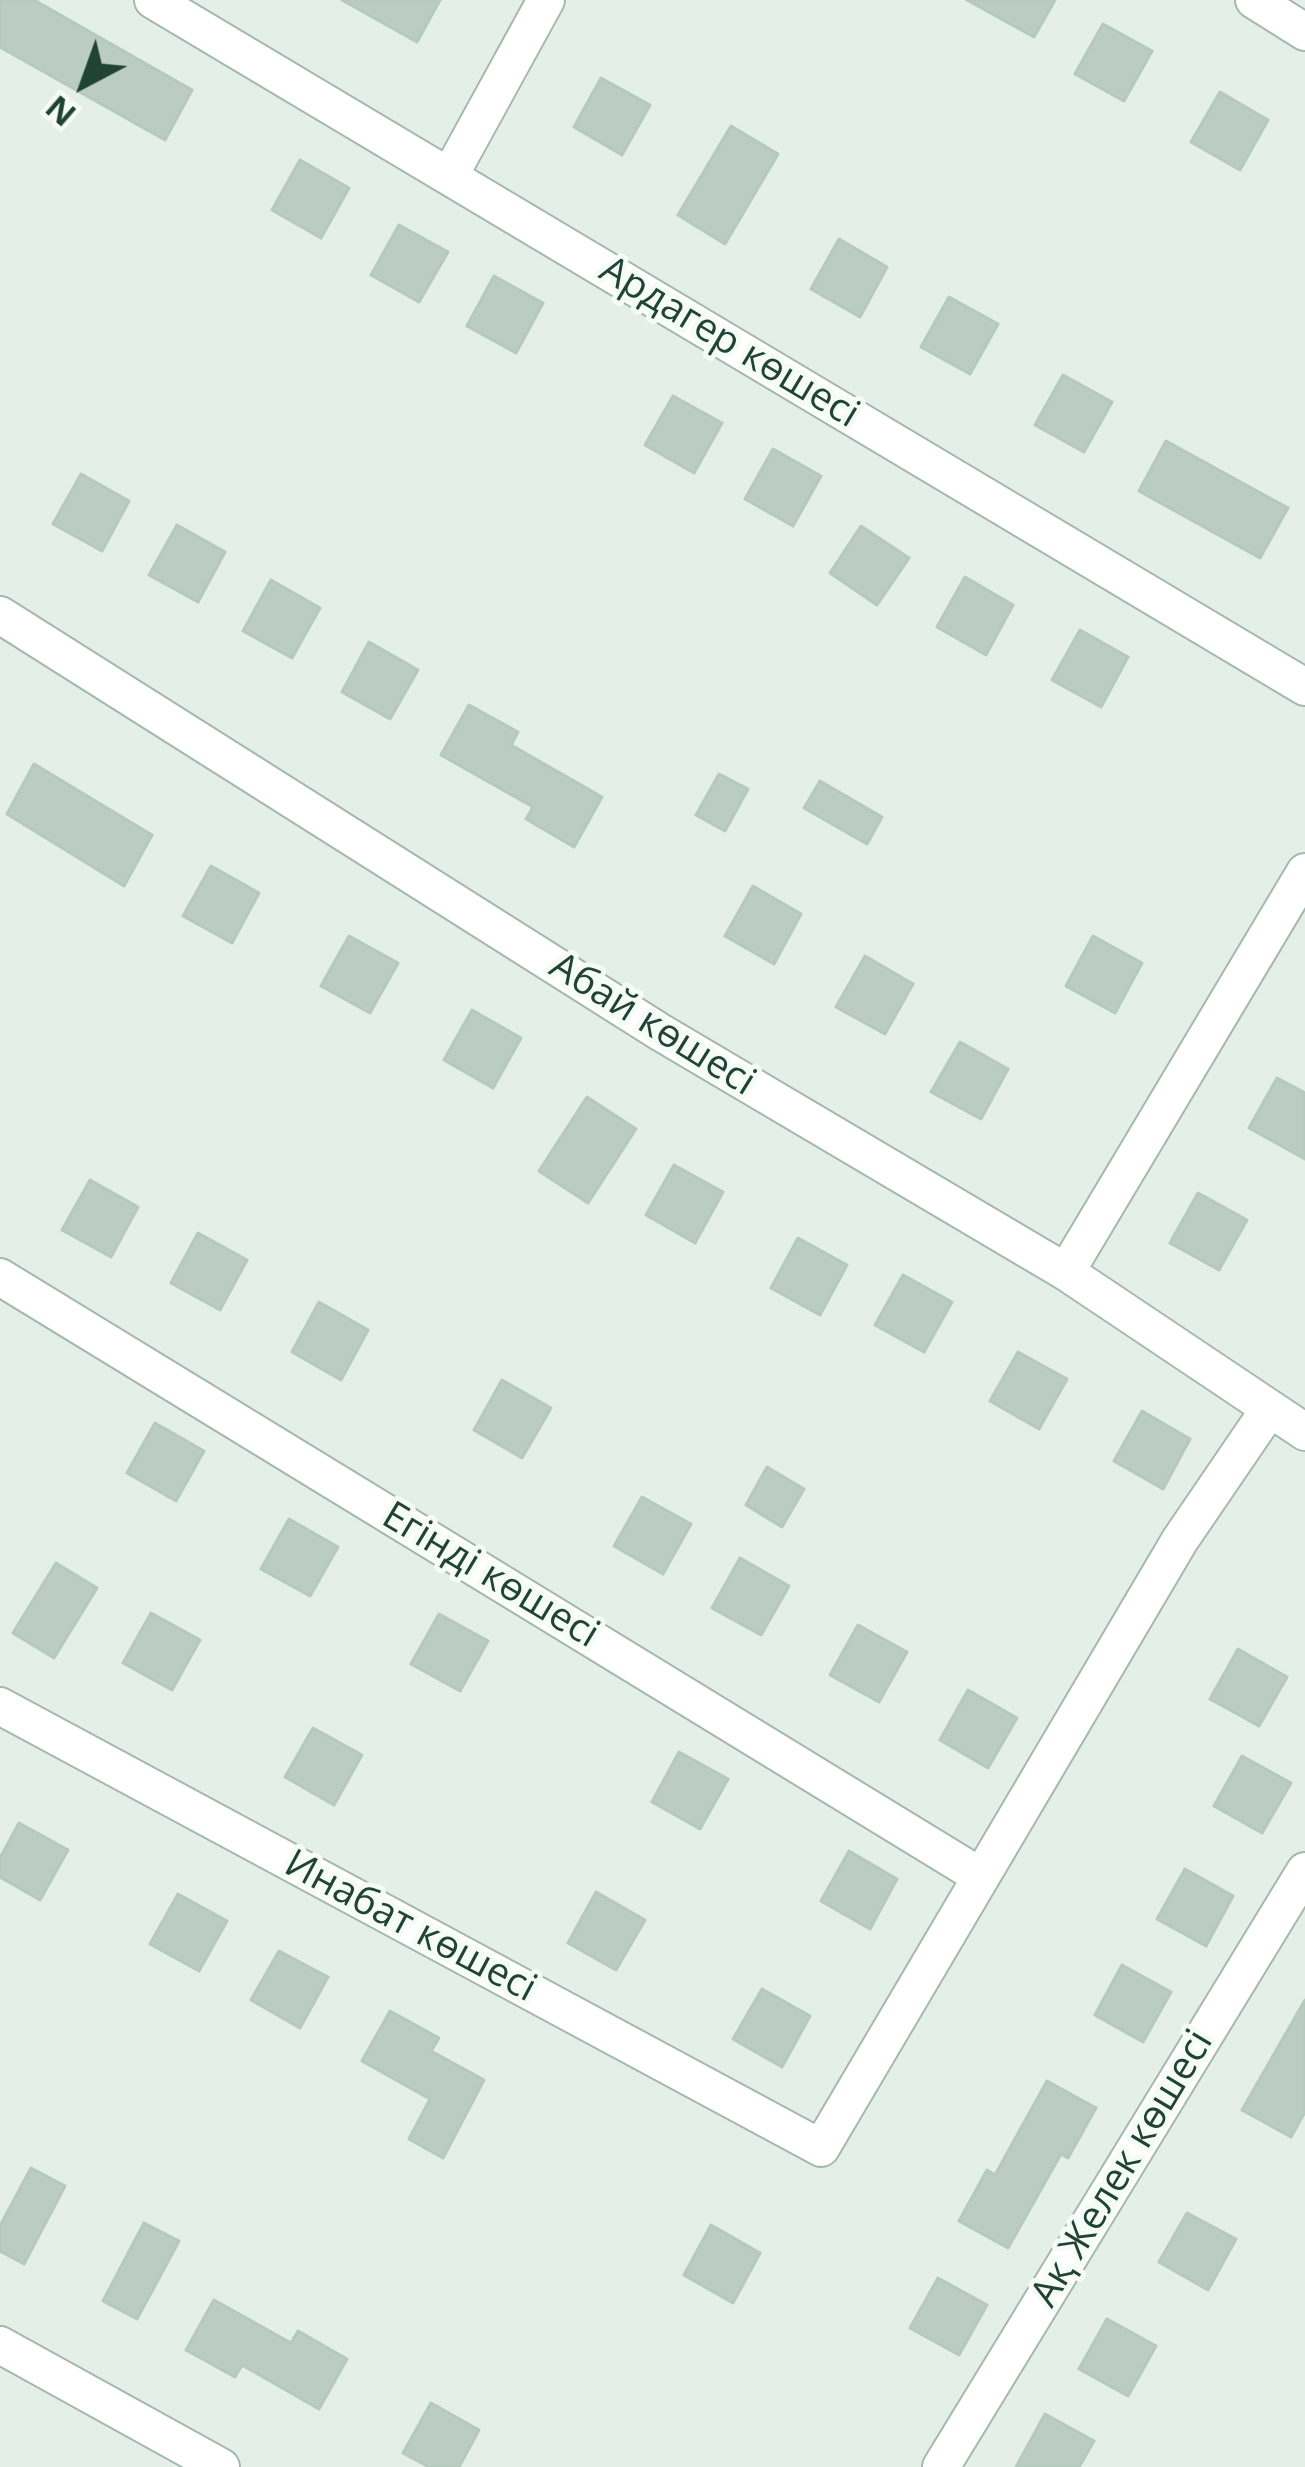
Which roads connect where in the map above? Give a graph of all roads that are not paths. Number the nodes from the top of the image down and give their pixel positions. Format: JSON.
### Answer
{"nodes":[{"id":1,"x":153,"y":0,"type":"edge"},
{"id":2,"x":546,"y":0,"type":"edge"},
{"id":3,"x":1254,"y":0,"type":"edge"},
{"id":4,"x":1305,"y":32,"type":"edge"},
{"id":5,"x":450,"y":175,"type":"junction"},
{"id":6,"x":0,"y":615,"type":"edge"},
{"id":7,"x":1305,"y":687,"type":"edge"},
{"id":8,"x":1305,"y":872,"type":"edge"},
{"id":9,"x":1066,"y":1272,"type":"junction"},
{"id":10,"x":0,"y":1277,"type":"edge"},
{"id":11,"x":1268,"y":1411,"type":"junction"},
{"id":12,"x":1305,"y":1432,"type":"edge"},
{"id":13,"x":0,"y":1706,"type":"edge"},
{"id":14,"x":1305,"y":1871,"type":"edge"},
{"id":15,"x":980,"y":1876,"type":"junction"},
{"id":16,"x":0,"y":2345,"type":"edge"},
{"id":17,"x":221,"y":2467,"type":"edge"},
{"id":18,"x":940,"y":2467,"type":"edge"}],
"edges":[{"from":1,"to":5,"type":"street","name":"Ардагер көшесі"},
{"from":2,"to":5,"type":"street"},
{"from":3,"to":4,"type":"street"},
{"from":5,"to":7,"type":"street","name":"Ардагер көшесі"},
{"from":6,"to":9,"type":"street","name":"Абай көшесі"},
{"from":8,"to":9,"type":"street"},
{"from":9,"to":11,"type":"street","name":"Абай көшесі"},
{"from":10,"to":15,"type":"street","name":"Егінді көшесі"},
{"from":11,"to":12,"type":"street","name":"Абай көшесі"},
{"from":11,"to":15,"type":"street"},
{"from":13,"to":15,"type":"street","name":"Инабат көшесі"},
{"from":14,"to":18,"type":"street","name":"Ақ Желек көшесі"},
{"from":16,"to":17,"type":"street"}]}
